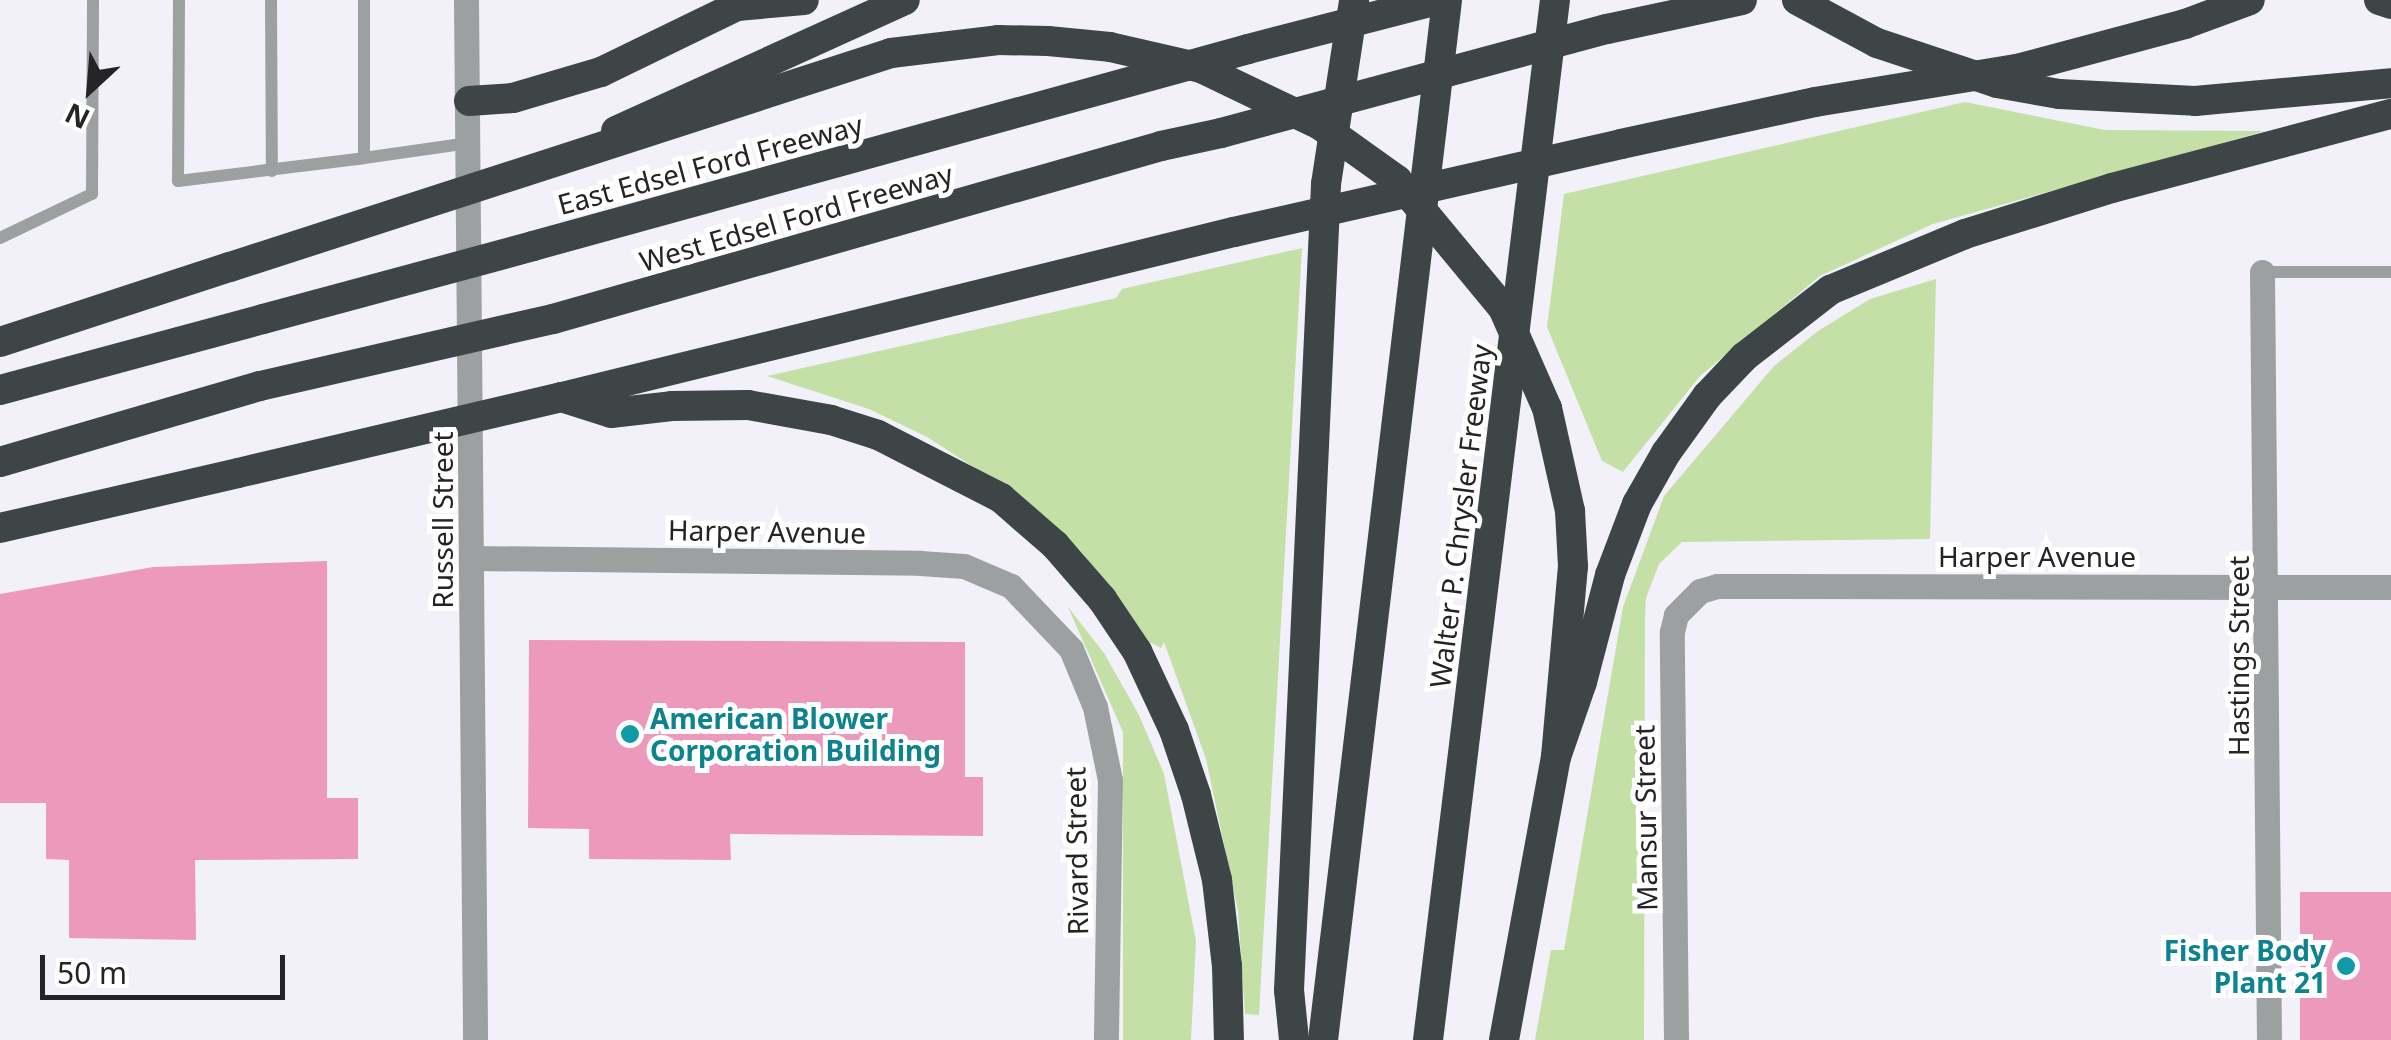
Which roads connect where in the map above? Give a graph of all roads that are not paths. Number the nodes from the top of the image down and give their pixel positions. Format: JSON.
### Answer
{"nodes":[{"id":1,"x":92,"y":0,"type":"edge"},
{"id":2,"x":179,"y":0,"type":"edge"},
{"id":3,"x":271,"y":0,"type":"edge"},
{"id":4,"x":364,"y":0,"type":"edge"},
{"id":5,"x":466,"y":0,"type":"edge"},
{"id":6,"x":804,"y":0,"type":"edge"},
{"id":7,"x":904,"y":0,"type":"edge"},
{"id":8,"x":1354,"y":0,"type":"edge"},
{"id":9,"x":1437,"y":0,"type":"edge"},
{"id":10,"x":1446,"y":0,"type":"edge"},
{"id":11,"x":1555,"y":0,"type":"edge"},
{"id":12,"x":1742,"y":0,"type":"edge"},
{"id":13,"x":1797,"y":0,"type":"edge"},
{"id":14,"x":2250,"y":0,"type":"edge"},
{"id":15,"x":2378,"y":0,"type":"edge"},
{"id":16,"x":733,"y":2,"type":"edge"},
{"id":17,"x":2391,"y":4,"type":"edge"},
{"id":18,"x":2391,"y":83,"type":"edge"},
{"id":19,"x":469,"y":101,"type":"junction"},
{"id":20,"x":2391,"y":114,"type":"edge"},
{"id":21,"x":469,"y":142,"type":"junction"},
{"id":22,"x":558,"y":157,"type":"junction"},
{"id":23,"x":364,"y":158,"type":"junction"},
{"id":24,"x":272,"y":170,"type":"junction"},
{"id":25,"x":0,"y":238,"type":"edge"},
{"id":26,"x":2262,"y":272,"type":"joint"},
{"id":27,"x":2391,"y":272,"type":"edge"},
{"id":28,"x":0,"y":342,"type":"edge"},
{"id":29,"x":0,"y":390,"type":"edge"},
{"id":30,"x":561,"y":397,"type":"junction"},
{"id":31,"x":0,"y":462,"type":"edge"},
{"id":32,"x":0,"y":528,"type":"edge"},
{"id":33,"x":473,"y":558,"type":"junction"},
{"id":34,"x":2391,"y":586,"type":"edge"},
{"id":35,"x":2268,"y":587,"type":"junction"},
{"id":36,"x":1687,"y":600,"type":"joint"},
{"id":37,"x":1045,"y":617,"type":"joint"},
{"id":38,"x":1556,"y":756,"type":"junction"},
{"id":39,"x":475,"y":1040,"type":"edge"},
{"id":40,"x":1106,"y":1040,"type":"edge"},
{"id":41,"x":1228,"y":1040,"type":"edge"},
{"id":42,"x":1294,"y":1040,"type":"edge"},
{"id":43,"x":1323,"y":1040,"type":"edge"},
{"id":44,"x":1428,"y":1040,"type":"edge"},
{"id":45,"x":1504,"y":1040,"type":"edge"},
{"id":46,"x":1676,"y":1040,"type":"edge"},
{"id":47,"x":2269,"y":1040,"type":"edge"}],
"edges":[{"from":1,"to":25,"type":"lane"},
{"from":2,"to":24,"type":"lane"},
{"from":3,"to":24,"type":"lane"},
{"from":4,"to":23,"type":"lane"},
{"from":5,"to":19,"type":"street","name":"Russell Street"},
{"from":6,"to":16,"type":"highway"},
{"from":7,"to":22,"type":"highway","bridge":true},
{"from":8,"to":42,"type":"highway"},
{"from":9,"to":29,"type":"highway","name":"East Edsel Ford Freeway","bridge":true},
{"from":10,"to":43,"type":"highway"},
{"from":11,"to":44,"type":"highway","name":"Walter P. Chrysler Freeway"},
{"from":12,"to":31,"type":"highway","name":"West Edsel Ford Freeway","bridge":true},
{"from":13,"to":18,"type":"highway","bridge":true},
{"from":14,"to":30,"type":"highway","bridge":true},
{"from":15,"to":17,"type":"highway"},
{"from":16,"to":19,"type":"highway"},
{"from":19,"to":21,"type":"street","name":"Russell Street"},
{"from":20,"to":38,"type":"highway"},
{"from":21,"to":23,"type":"lane"},
{"from":21,"to":33,"type":"street","name":"Russell Street"},
{"from":22,"to":28,"type":"highway","bridge":true},
{"from":22,"to":38,"type":"highway","bridge":true},
{"from":23,"to":24,"type":"lane"},
{"from":26,"to":27,"type":"lane"},
{"from":26,"to":35,"type":"street","name":"Hastings Street"},
{"from":30,"to":32,"type":"highway","bridge":true},
{"from":30,"to":41,"type":"highway"},
{"from":33,"to":37,"type":"street","name":"Harper Avenue"},
{"from":33,"to":39,"type":"street","name":"Russell Street"},
{"from":34,"to":35,"type":"street","name":"Harper Avenue"},
{"from":35,"to":36,"type":"street","name":"Harper Avenue"},
{"from":35,"to":47,"type":"street","name":"Hastings Street"},
{"from":36,"to":46,"type":"street","name":"Mansur Street"},
{"from":37,"to":40,"type":"street","name":"Rivard Street"},
{"from":38,"to":45,"type":"highway"}]}
